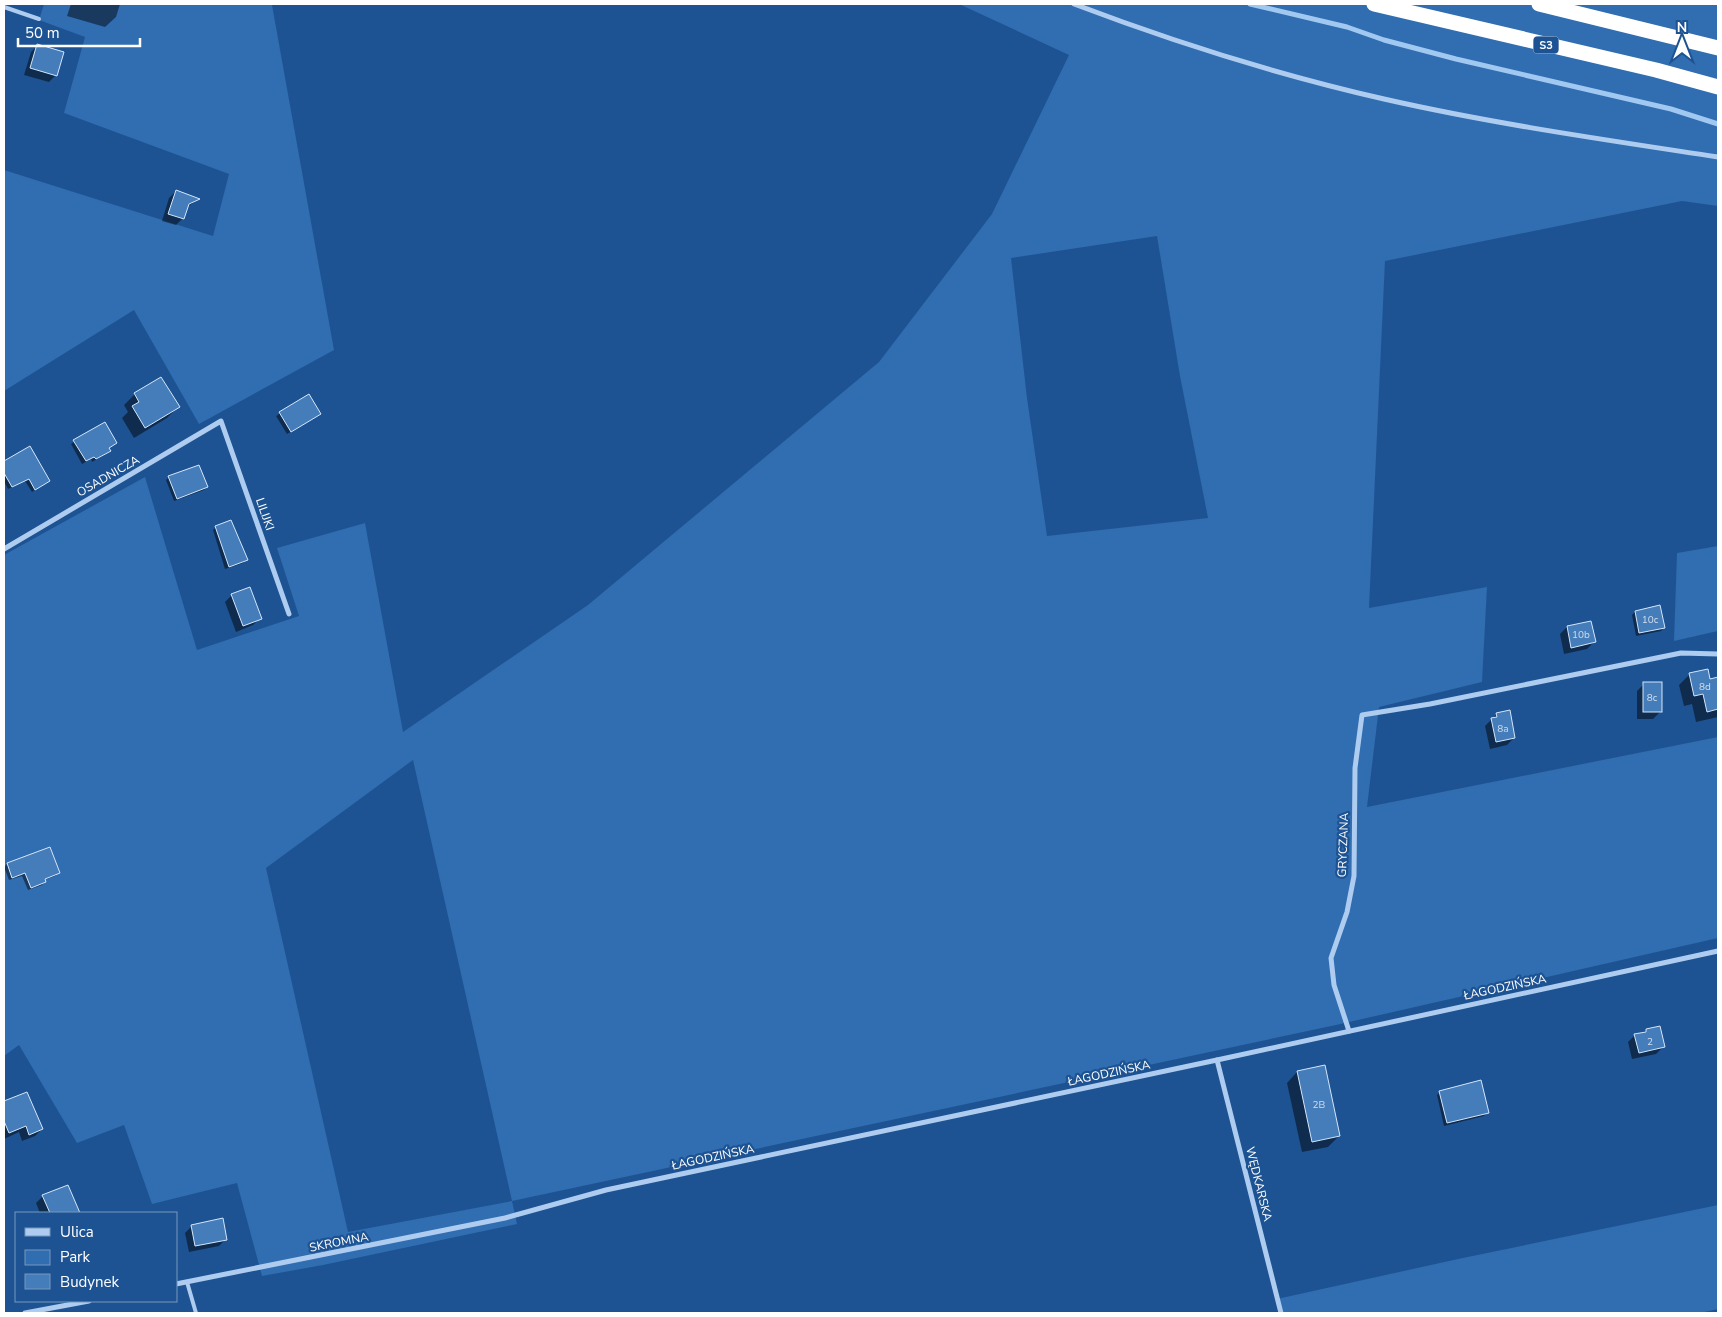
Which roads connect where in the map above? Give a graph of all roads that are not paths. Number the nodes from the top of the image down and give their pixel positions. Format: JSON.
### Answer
{"nodes":[{"id":1,"x":1074,"y":4,"type":"edge"},
{"id":2,"x":1374,"y":4,"type":"edge"},
{"id":3,"x":1539,"y":4,"type":"edge"},
{"id":4,"x":4,"y":8,"type":"edge"},
{"id":5,"x":39,"y":19,"type":"dead end"},
{"id":6,"x":1718,"y":48,"type":"edge"},
{"id":7,"x":1718,"y":87,"type":"edge"},
{"id":8,"x":1718,"y":157,"type":"edge"},
{"id":9,"x":221,"y":421,"type":"joint"},
{"id":10,"x":4,"y":549,"type":"edge"},
{"id":11,"x":289,"y":614,"type":"dead end"},
{"id":12,"x":1718,"y":654,"type":"edge"},
{"id":13,"x":1718,"y":951,"type":"edge"},
{"id":14,"x":1349,"y":1031,"type":"junction"},
{"id":15,"x":1217,"y":1060,"type":"junction"},
{"id":16,"x":505,"y":1218,"type":"joint"},
{"id":17,"x":187,"y":1282,"type":"junction"},
{"id":18,"x":178,"y":1284,"type":"edge"},
{"id":19,"x":84,"y":1302,"type":"edge"},
{"id":20,"x":25,"y":1313,"type":"edge"},
{"id":21,"x":196,"y":1313,"type":"edge"},
{"id":22,"x":1281,"y":1313,"type":"edge"}],
"edges":[{"from":1,"to":8,"type":"street"},
{"from":2,"to":7,"type":"highway","number":"S3"},
{"from":3,"to":6,"type":"highway"},
{"from":4,"to":5,"type":"lane"},
{"from":9,"to":10,"type":"street","name":"OSADNICZA"},
{"from":9,"to":11,"type":"street","name":"LILIJKI"},
{"from":12,"to":14,"type":"street","name":"GRYCZANA"},
{"from":13,"to":14,"type":"street","name":"ŁAGODZIŃSKA"},
{"from":14,"to":15,"type":"street","name":"ŁAGODZIŃSKA"},
{"from":15,"to":16,"type":"street","name":"ŁAGODZIŃSKA"},
{"from":15,"to":22,"type":"street","name":"WĘDKARSKA"},
{"from":16,"to":17,"type":"street","name":"SKROMNA"},
{"from":17,"to":18,"type":"street","name":"SKROMNA"},
{"from":17,"to":21,"type":"lane"},
{"from":19,"to":20,"type":"street"}]}
